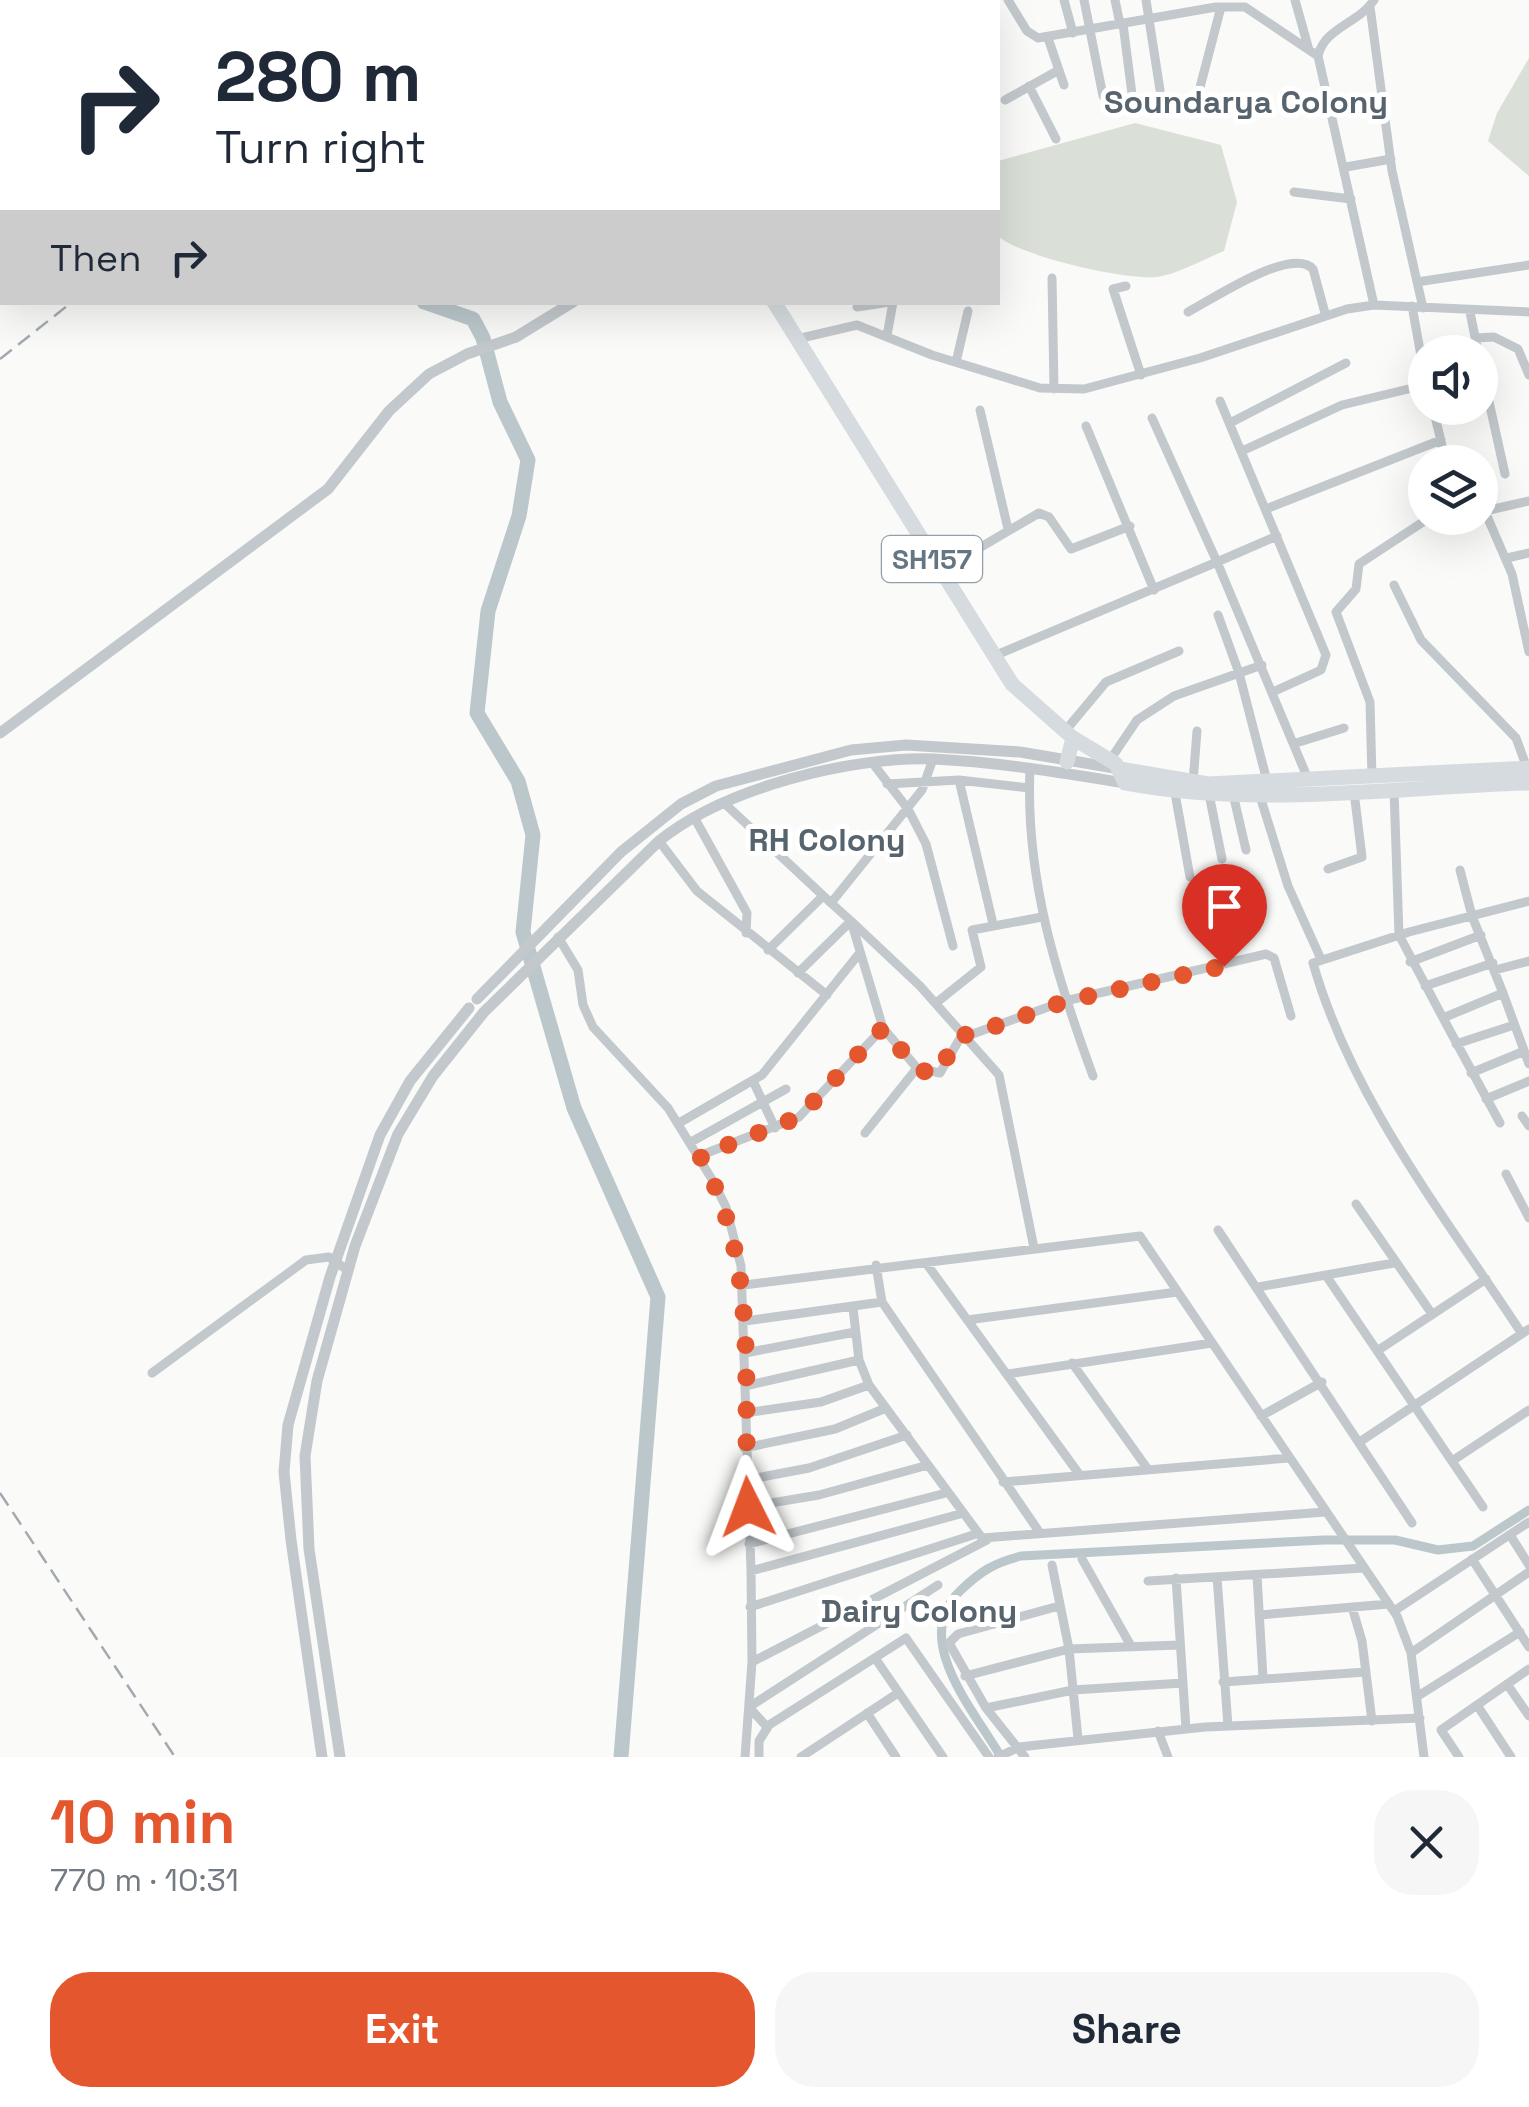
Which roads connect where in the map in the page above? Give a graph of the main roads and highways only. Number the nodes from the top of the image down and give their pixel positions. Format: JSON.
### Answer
{"nodes":[{"id":1,"x":776,"y":305,"type":"edge"},
{"id":2,"x":1069,"y":735,"type":"junction"},
{"id":3,"x":1067,"y":762,"type":"road end"},
{"id":4,"x":1118,"y":771,"type":"junction"},
{"id":5,"x":1528,"y":773,"type":"edge"},
{"id":6,"x":1263,"y":788,"type":"junction"}],
"edges":[{"from":1,"to":2,"type":"main road","number":"SH157"},
{"from":2,"to":3,"type":"main road"},
{"from":2,"to":4,"type":"main road","number":"SH157"},
{"from":4,"to":6,"type":"main road","number":"SH157"},
{"from":4,"to":6,"type":"main road","number":"SH157"},
{"from":5,"to":6,"type":"main road","number":"SH157"},
{"from":5,"to":6,"type":"main road","number":"SH157"}]}
